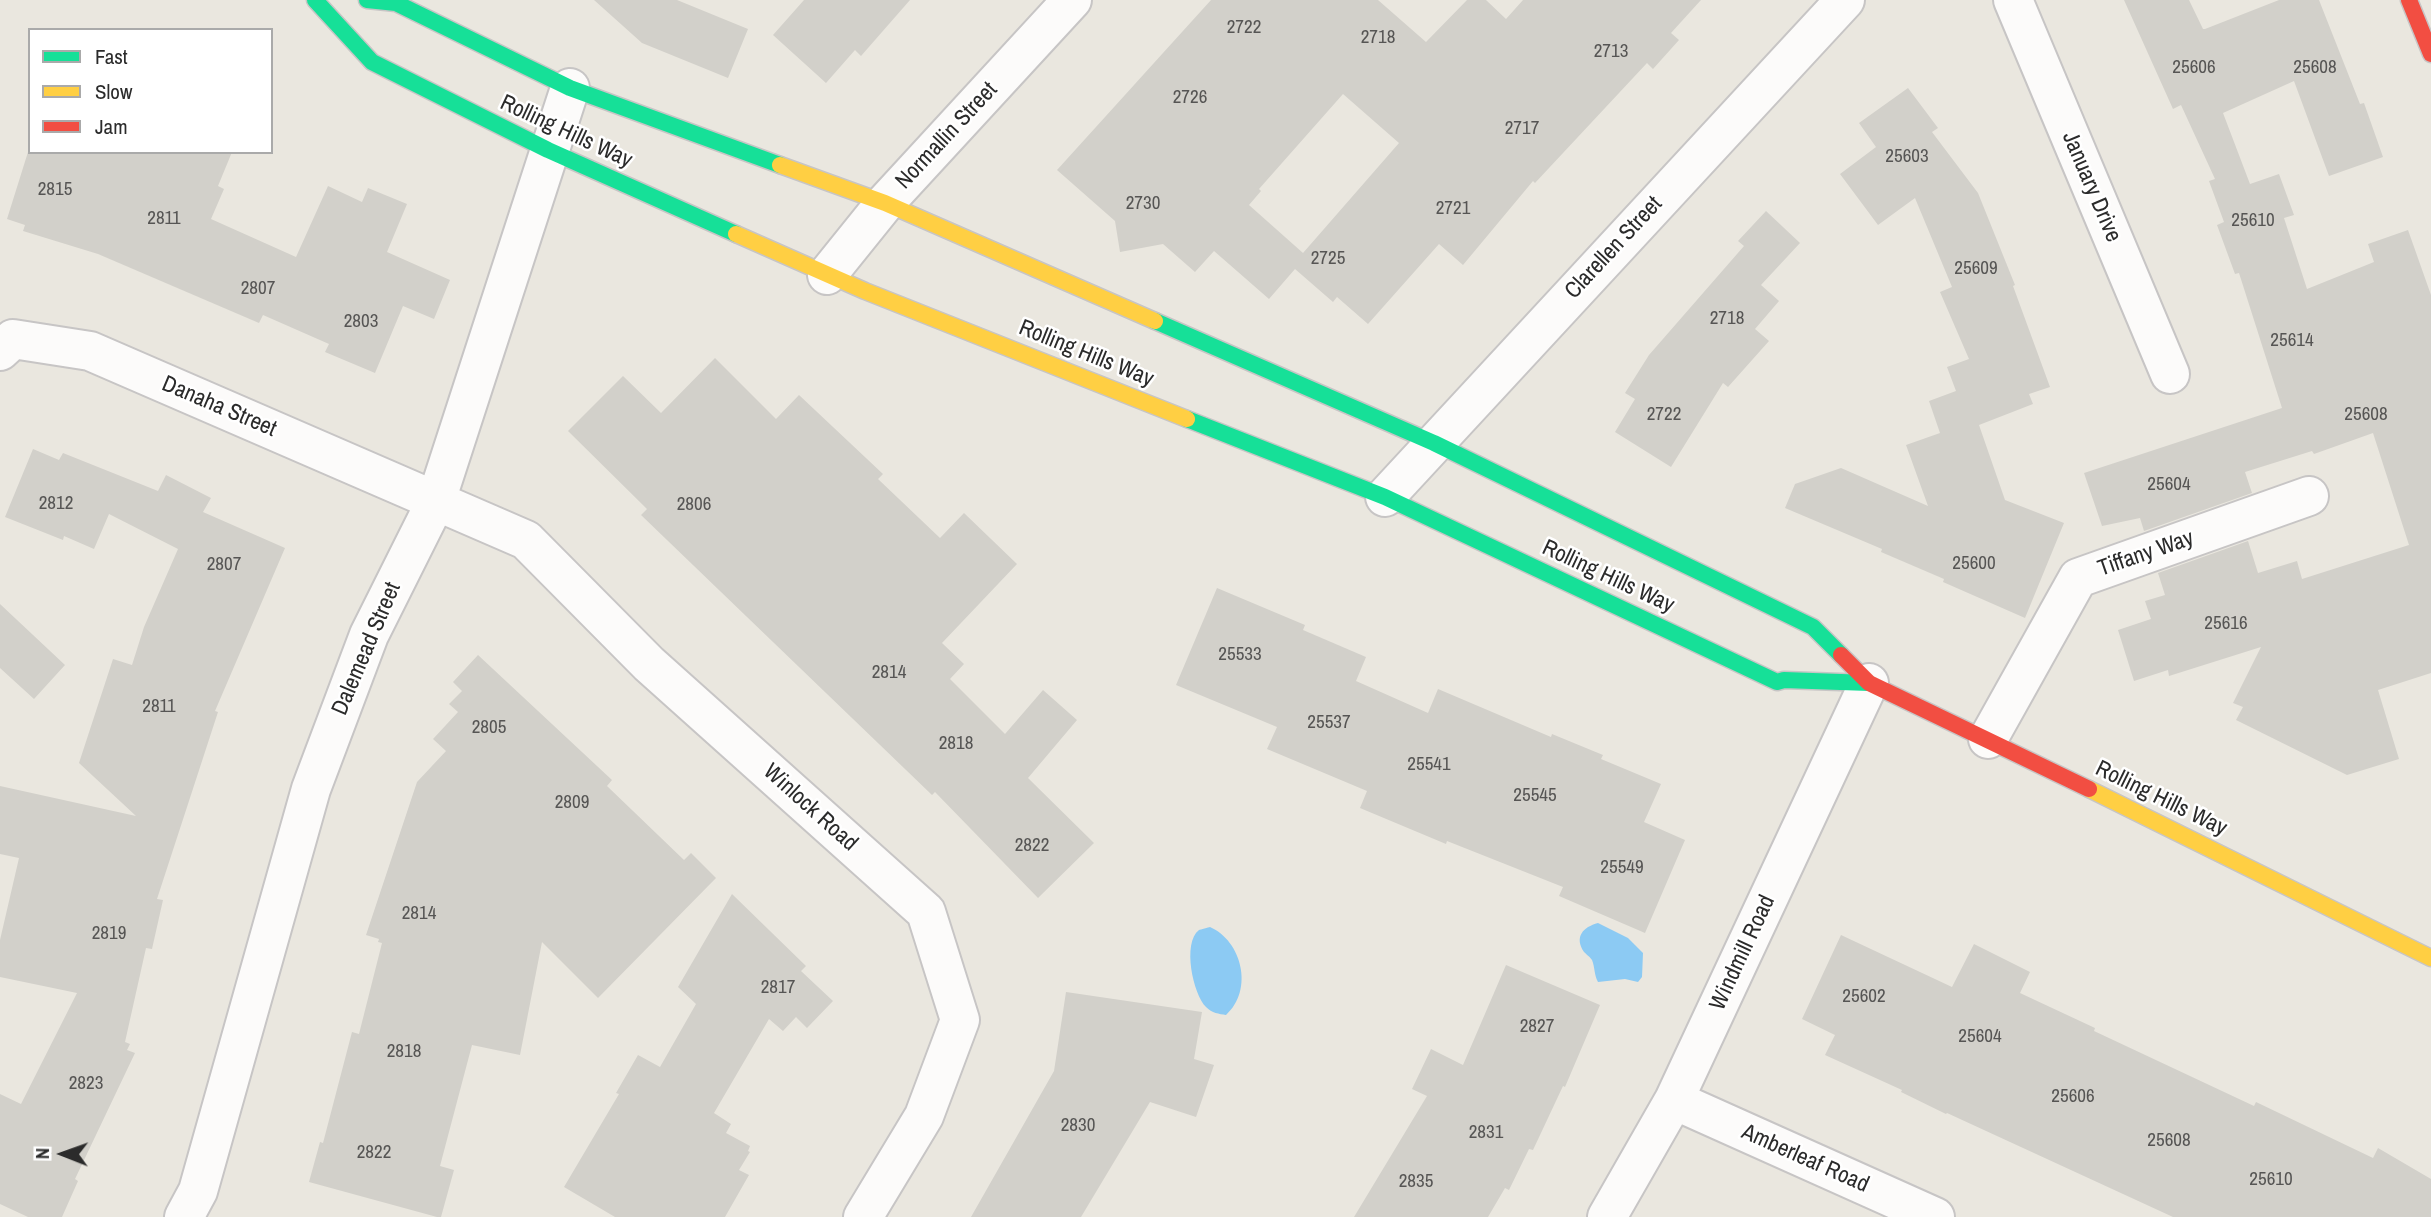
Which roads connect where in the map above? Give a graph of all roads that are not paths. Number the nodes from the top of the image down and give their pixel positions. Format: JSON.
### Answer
{"nodes":[{"id":1,"x":315,"y":0,"type":"edge"},
{"id":2,"x":367,"y":0,"type":"edge"},
{"id":3,"x":1072,"y":0,"type":"edge"},
{"id":4,"x":1845,"y":0,"type":"edge"},
{"id":5,"x":2012,"y":0,"type":"edge"},
{"id":6,"x":2409,"y":0,"type":"edge"},
{"id":7,"x":2431,"y":54,"type":"edge"},
{"id":8,"x":570,"y":88,"type":"junction"},
{"id":9,"x":548,"y":150,"type":"junction"},
{"id":10,"x":885,"y":203,"type":"junction"},
{"id":11,"x":827,"y":275,"type":"junction"},
{"id":12,"x":0,"y":351,"type":"edge"},
{"id":13,"x":2170,"y":374,"type":"dead end"},
{"id":14,"x":1434,"y":443,"type":"junction"},
{"id":15,"x":2309,"y":496,"type":"dead end"},
{"id":16,"x":1385,"y":497,"type":"junction"},
{"id":17,"x":436,"y":501,"type":"junction"},
{"id":18,"x":1869,"y":683,"type":"junction"},
{"id":19,"x":1988,"y":738,"type":"junction"},
{"id":20,"x":2431,"y":958,"type":"edge"},
{"id":21,"x":1674,"y":1100,"type":"junction"},
{"id":22,"x":184,"y":1217,"type":"edge"},
{"id":23,"x":863,"y":1217,"type":"edge"},
{"id":24,"x":1607,"y":1217,"type":"edge"},
{"id":25,"x":1935,"y":1217,"type":"edge"}],
"edges":[{"from":1,"to":9,"type":"street","name":"Rolling Hills Way"},
{"from":2,"to":8,"type":"street","name":"Rolling Hills Way"},
{"from":3,"to":10,"type":"street","name":"Normallin Street"},
{"from":4,"to":14,"type":"street","name":"Clarellen Street"},
{"from":5,"to":13,"type":"street","name":"January Drive"},
{"from":6,"to":7,"type":"street"},
{"from":8,"to":9,"type":"street","name":"Dalemead Street"},
{"from":8,"to":10,"type":"street","name":"Rolling Hills Way"},
{"from":9,"to":11,"type":"street","name":"Rolling Hills Way"},
{"from":9,"to":17,"type":"street","name":"Dalemead Street"},
{"from":10,"to":11,"type":"street","name":"Normallin Street"},
{"from":10,"to":14,"type":"street","name":"Rolling Hills Way"},
{"from":11,"to":16,"type":"street","name":"Rolling Hills Way"},
{"from":12,"to":17,"type":"street","name":"Danaha Street"},
{"from":14,"to":16,"type":"street","name":"Clarellen Street"},
{"from":14,"to":18,"type":"street","name":"Rolling Hills Way"},
{"from":15,"to":19,"type":"street","name":"Tiffany Way"},
{"from":16,"to":18,"type":"street","name":"Rolling Hills Way"},
{"from":17,"to":22,"type":"street","name":"Dalemead Street"},
{"from":17,"to":23,"type":"street","name":"Winlock Road"},
{"from":18,"to":19,"type":"street","name":"Rolling Hills Way"},
{"from":18,"to":21,"type":"street","name":"Windmill Road"},
{"from":19,"to":20,"type":"street","name":"Rolling Hills Way"},
{"from":21,"to":24,"type":"street","name":"Windmill Road"},
{"from":21,"to":25,"type":"street","name":"Amberleaf Road"}]}
